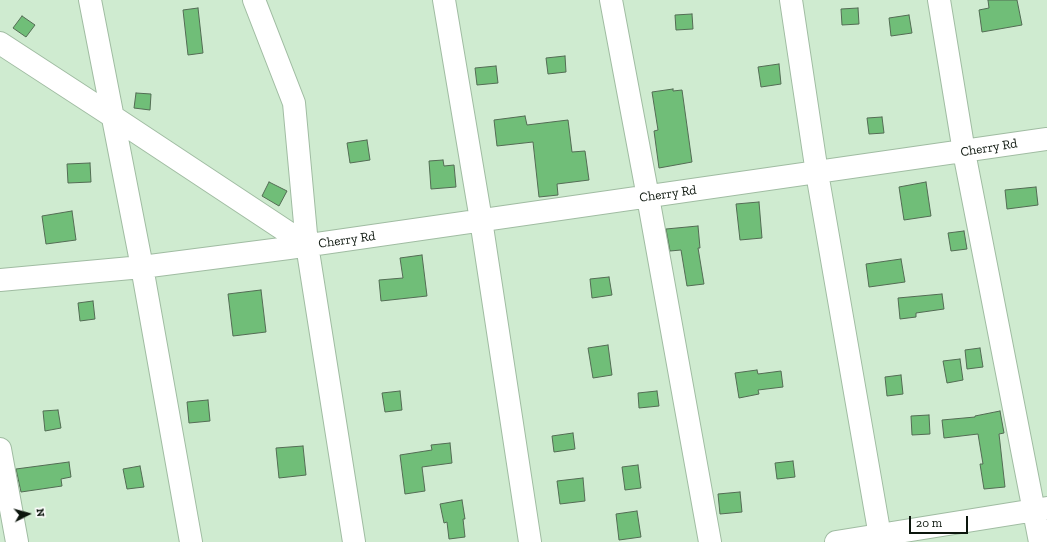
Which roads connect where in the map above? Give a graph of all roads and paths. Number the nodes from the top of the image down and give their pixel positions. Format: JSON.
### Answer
{"nodes":[{"id":1,"x":90,"y":0,"type":"edge"},
{"id":2,"x":254,"y":0,"type":"edge"},
{"id":3,"x":444,"y":0,"type":"edge"},
{"id":4,"x":611,"y":0,"type":"edge"},
{"id":5,"x":791,"y":0,"type":"edge"},
{"id":6,"x":939,"y":0,"type":"edge"},
{"id":7,"x":0,"y":43,"type":"edge"},
{"id":8,"x":112,"y":116,"type":"junction"},
{"id":9,"x":1047,"y":139,"type":"edge"},
{"id":10,"x":964,"y":152,"type":"junction"},
{"id":11,"x":817,"y":173,"type":"junction"},
{"id":12,"x":648,"y":197,"type":"junction"},
{"id":13,"x":481,"y":220,"type":"junction"},
{"id":14,"x":298,"y":247,"type":"junction"},
{"id":15,"x":142,"y":267,"type":"junction"},
{"id":16,"x":0,"y":280,"type":"edge"},
{"id":17,"x":0,"y":449,"type":"edge"},
{"id":18,"x":1041,"y":509,"type":"edge"},
{"id":19,"x":880,"y":538,"type":"edge"},
{"id":20,"x":17,"y":542,"type":"edge"},
{"id":21,"x":191,"y":542,"type":"edge"},
{"id":22,"x":354,"y":542,"type":"edge"},
{"id":23,"x":530,"y":542,"type":"edge"},
{"id":24,"x":710,"y":542,"type":"edge"},
{"id":25,"x":836,"y":542,"type":"edge"},
{"id":26,"x":1040,"y":542,"type":"edge"}],
"edges":[{"from":1,"to":8,"type":"street"},
{"from":2,"to":14,"type":"street"},
{"from":3,"to":13,"type":"street"},
{"from":4,"to":12,"type":"street"},
{"from":5,"to":11,"type":"street"},
{"from":6,"to":10,"type":"street"},
{"from":7,"to":8,"type":"street"},
{"from":8,"to":14,"type":"street"},
{"from":8,"to":15,"type":"street"},
{"from":9,"to":10,"type":"street","name":"Cherry Rd"},
{"from":10,"to":11,"type":"street","name":"Cherry Rd"},
{"from":10,"to":18,"type":"street"},
{"from":11,"to":12,"type":"street","name":"Cherry Rd"},
{"from":11,"to":19,"type":"street"},
{"from":12,"to":13,"type":"street","name":"Cherry Rd"},
{"from":12,"to":24,"type":"street"},
{"from":13,"to":14,"type":"street","name":"Cherry Rd"},
{"from":13,"to":23,"type":"street"},
{"from":14,"to":15,"type":"street","name":"Cherry Rd"},
{"from":14,"to":22,"type":"street"},
{"from":15,"to":16,"type":"street","name":"Cherry Rd"},
{"from":15,"to":21,"type":"street"},
{"from":17,"to":20,"type":"street"},
{"from":18,"to":19,"type":"street"},
{"from":18,"to":26,"type":"street"},
{"from":19,"to":25,"type":"street"}]}
